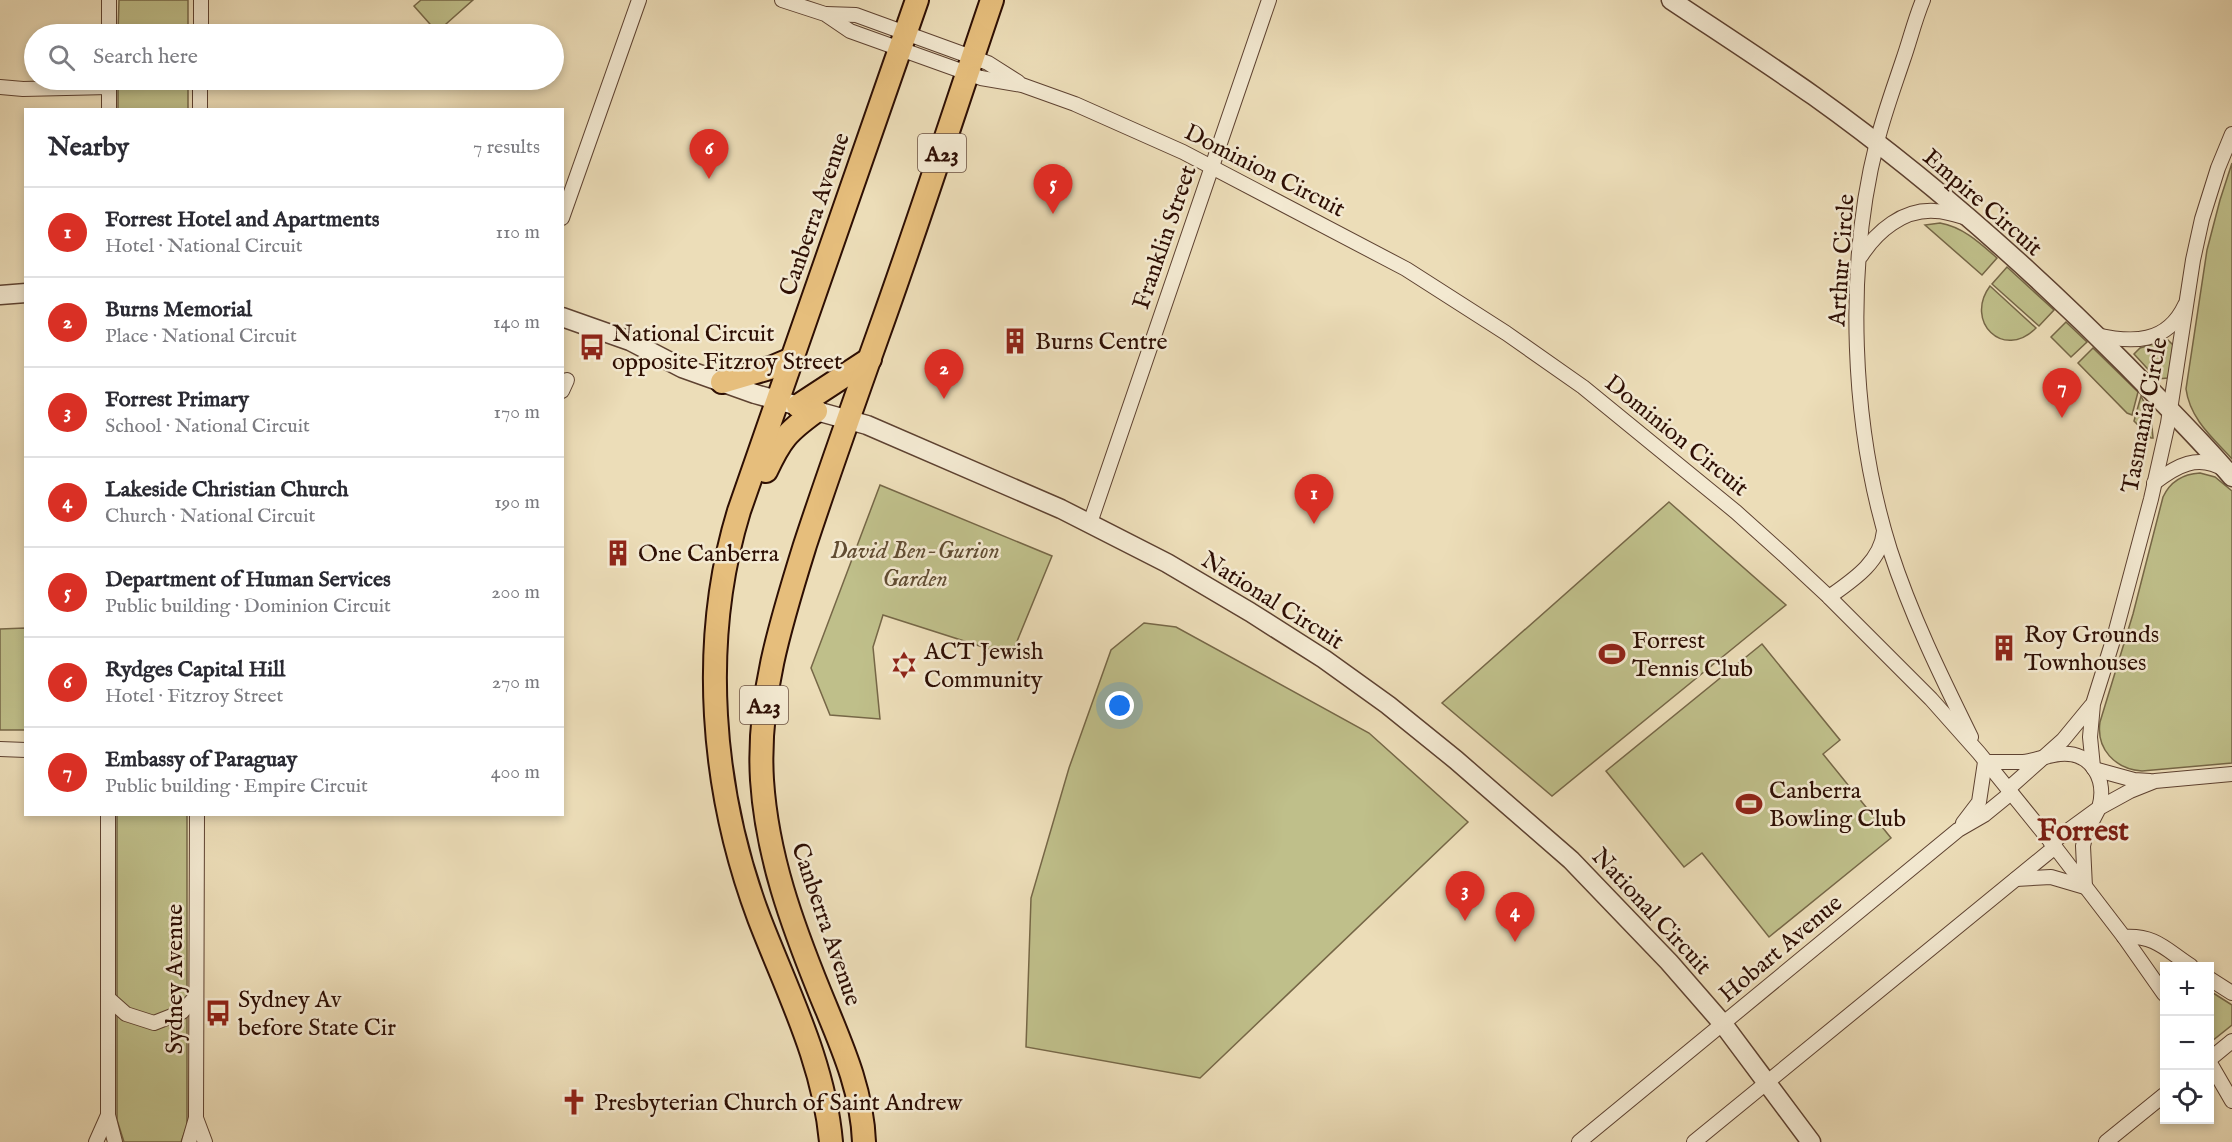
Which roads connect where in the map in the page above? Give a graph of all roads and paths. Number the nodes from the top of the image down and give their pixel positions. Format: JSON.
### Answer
{"nodes":[{"id":1,"x":109,"y":0,"type":"edge"},
{"id":2,"x":201,"y":0,"type":"edge"},
{"id":3,"x":639,"y":0,"type":"edge"},
{"id":4,"x":782,"y":0,"type":"edge"},
{"id":5,"x":917,"y":0,"type":"edge"},
{"id":6,"x":992,"y":0,"type":"edge"},
{"id":7,"x":1269,"y":0,"type":"edge"},
{"id":8,"x":1671,"y":0,"type":"edge"},
{"id":9,"x":1923,"y":0,"type":"edge"},
{"id":10,"x":109,"y":24,"type":"edge"},
{"id":11,"x":201,"y":24,"type":"edge"},
{"id":12,"x":903,"y":41,"type":"junction"},
{"id":13,"x":970,"y":65,"type":"junction"},
{"id":14,"x":0,"y":87,"type":"edge"},
{"id":15,"x":24,"y":89,"type":"edge"},
{"id":16,"x":109,"y":90,"type":"edge"},
{"id":17,"x":201,"y":90,"type":"edge"},
{"id":18,"x":109,"y":108,"type":"edge"},
{"id":19,"x":200,"y":108,"type":"edge"},
{"id":20,"x":2232,"y":134,"type":"edge"},
{"id":21,"x":1877,"y":144,"type":"junction"},
{"id":22,"x":1212,"y":166,"type":"junction"},
{"id":23,"x":564,"y":212,"type":"edge"},
{"id":24,"x":1967,"y":218,"type":"junction"},
{"id":25,"x":1859,"y":259,"type":"junction"},
{"id":26,"x":0,"y":295,"type":"edge"},
{"id":27,"x":24,"y":295,"type":"edge"},
{"id":28,"x":2188,"y":298,"type":"junction"},
{"id":29,"x":564,"y":318,"type":"edge"},
{"id":30,"x":2096,"y":335,"type":"junction"},
{"id":31,"x":792,"y":359,"type":"junction"},
{"id":32,"x":870,"y":359,"type":"junction"},
{"id":33,"x":722,"y":382,"type":"junction"},
{"id":34,"x":797,"y":405,"type":"junction"},
{"id":35,"x":2170,"y":410,"type":"junction"},
{"id":36,"x":848,"y":420,"type":"junction"},
{"id":37,"x":2230,"y":475,"type":"edge"},
{"id":38,"x":2154,"y":483,"type":"junction"},
{"id":39,"x":742,"y":504,"type":"junction"},
{"id":40,"x":1090,"y":523,"type":"junction"},
{"id":41,"x":1884,"y":529,"type":"junction"},
{"id":42,"x":1829,"y":597,"type":"junction"},
{"id":43,"x":2092,"y":704,"type":"junction"},
{"id":44,"x":0,"y":749,"type":"edge"},
{"id":45,"x":24,"y":750,"type":"edge"},
{"id":46,"x":1982,"y":757,"type":"junction"},
{"id":47,"x":2047,"y":757,"type":"junction"},
{"id":48,"x":2094,"y":768,"type":"junction"},
{"id":49,"x":2232,"y":774,"type":"edge"},
{"id":50,"x":2155,"y":781,"type":"junction"},
{"id":51,"x":2010,"y":791,"type":"junction"},
{"id":52,"x":2099,"y":808,"type":"junction"},
{"id":53,"x":108,"y":816,"type":"edge"},
{"id":54,"x":197,"y":816,"type":"edge"},
{"id":55,"x":1958,"y":830,"type":"junction"},
{"id":56,"x":2053,"y":844,"type":"junction"},
{"id":57,"x":2014,"y":880,"type":"junction"},
{"id":58,"x":2085,"y":887,"type":"junction"},
{"id":59,"x":2124,"y":937,"type":"junction"},
{"id":60,"x":2186,"y":962,"type":"edge"},
{"id":61,"x":2214,"y":981,"type":"edge"},
{"id":62,"x":2160,"y":988,"type":"edge"},
{"id":63,"x":2232,"y":993,"type":"edge"},
{"id":64,"x":196,"y":996,"type":"junction"},
{"id":65,"x":108,"y":998,"type":"junction"},
{"id":66,"x":1724,"y":1024,"type":"junction"},
{"id":67,"x":2232,"y":1041,"type":"edge"},
{"id":68,"x":2214,"y":1057,"type":"edge"},
{"id":69,"x":2214,"y":1068,"type":"edge"},
{"id":70,"x":1768,"y":1082,"type":"junction"},
{"id":71,"x":2160,"y":1098,"type":"edge"},
{"id":72,"x":2232,"y":1101,"type":"edge"},
{"id":73,"x":108,"y":1115,"type":"junction"},
{"id":74,"x":196,"y":1118,"type":"junction"},
{"id":75,"x":96,"y":1142,"type":"edge"},
{"id":76,"x":115,"y":1142,"type":"edge"},
{"id":77,"x":189,"y":1142,"type":"edge"},
{"id":78,"x":205,"y":1142,"type":"edge"},
{"id":79,"x":831,"y":1142,"type":"edge"},
{"id":80,"x":864,"y":1142,"type":"edge"},
{"id":81,"x":1579,"y":1142,"type":"edge"},
{"id":82,"x":1694,"y":1142,"type":"edge"},
{"id":83,"x":1811,"y":1142,"type":"edge"},
{"id":84,"x":2106,"y":1142,"type":"edge"}],
"edges":[{"from":1,"to":10,"type":"street"},
{"from":2,"to":11,"type":"street"},
{"from":3,"to":23,"type":"street"},
{"from":4,"to":12,"type":"street","name":"Dominion Circuit"},
{"from":5,"to":12,"type":"highway","name":"Canberra Avenue","number":"A23"},
{"from":6,"to":13,"type":"highway","name":"Canberra Avenue","number":"A23"},
{"from":7,"to":22,"type":"street","name":"Franklin Street"},
{"from":8,"to":21,"type":"street","name":"Empire Circuit"},
{"from":9,"to":21,"type":"street","name":"Arthur Circle"},
{"from":12,"to":13,"type":"street","name":"Dominion Circuit"},
{"from":12,"to":31,"type":"highway","name":"Canberra Avenue","number":"A23"},
{"from":13,"to":22,"type":"street","name":"Dominion Circuit"},
{"from":13,"to":32,"type":"highway","name":"Canberra Avenue","number":"A23"},
{"from":14,"to":15,"type":"street"},
{"from":16,"to":18,"type":"street"},
{"from":17,"to":19,"type":"street"},
{"from":20,"to":28,"type":"street","name":"Tasmania Circle"},
{"from":21,"to":24,"type":"street","name":"Empire Circuit"},
{"from":21,"to":25,"type":"street","name":"Arthur Circle"},
{"from":22,"to":40,"type":"street","name":"Franklin Street"},
{"from":22,"to":42,"type":"street","name":"Dominion Circuit"},
{"from":24,"to":25,"type":"street"},
{"from":24,"to":30,"type":"street","name":"Empire Circuit"},
{"from":25,"to":41,"type":"street","name":"Arthur Circle"},
{"from":26,"to":27,"type":"street"},
{"from":28,"to":30,"type":"street"},
{"from":28,"to":35,"type":"street","name":"Tasmania Circle"},
{"from":29,"to":33,"type":"street","name":"National Circuit"},
{"from":30,"to":35,"type":"street","name":"Empire Circuit"},
{"from":31,"to":33,"type":"highway"},
{"from":31,"to":34,"type":"highway","name":"Canberra Avenue","number":"A23"},
{"from":32,"to":34,"type":"highway"},
{"from":32,"to":36,"type":"highway","name":"Canberra Avenue","number":"A23"},
{"from":33,"to":34,"type":"street","name":"National Circuit"},
{"from":34,"to":36,"type":"street","name":"National Circuit"},
{"from":34,"to":39,"type":"highway","name":"Canberra Avenue","number":"A23"},
{"from":34,"to":39,"type":"highway"},
{"from":35,"to":37,"type":"street","name":"Empire Circuit"},
{"from":35,"to":38,"type":"street","name":"Tasmania Circle"},
{"from":36,"to":40,"type":"street","name":"National Circuit"},
{"from":36,"to":80,"type":"highway","name":"Canberra Avenue","number":"A23"},
{"from":37,"to":38,"type":"street"},
{"from":38,"to":43,"type":"street","name":"Tasmania Circle"},
{"from":39,"to":79,"type":"highway","name":"Canberra Avenue","number":"A23"},
{"from":40,"to":66,"type":"street","name":"National Circuit"},
{"from":41,"to":42,"type":"street"},
{"from":41,"to":46,"type":"street","name":"Arthur Circle"},
{"from":42,"to":46,"type":"street","name":"Dominion Circuit"},
{"from":43,"to":47,"type":"street","name":"Tasmania Circle"},
{"from":43,"to":48,"type":"street","name":"Tasmania Circle"},
{"from":44,"to":45,"type":"street"},
{"from":46,"to":47,"type":"street"},
{"from":46,"to":51,"type":"street","name":"Dominion Circuit"},
{"from":46,"to":55,"type":"street"},
{"from":47,"to":48,"type":"street"},
{"from":47,"to":51,"type":"street","name":"Hobart Avenue"},
{"from":48,"to":50,"type":"street"},
{"from":48,"to":52,"type":"street"},
{"from":49,"to":50,"type":"street"},
{"from":50,"to":52,"type":"street"},
{"from":51,"to":55,"type":"street","name":"Hobart Avenue"},
{"from":51,"to":56,"type":"street","name":"Dominion Circuit"},
{"from":52,"to":56,"type":"street"},
{"from":52,"to":58,"type":"street"},
{"from":53,"to":65,"type":"street"},
{"from":54,"to":64,"type":"street","name":"Sydney Avenue"},
{"from":55,"to":66,"type":"street","name":"Hobart Avenue"},
{"from":56,"to":57,"type":"street"},
{"from":56,"to":58,"type":"street","name":"Dominion Circuit"},
{"from":57,"to":58,"type":"street"},
{"from":57,"to":70,"type":"street"},
{"from":58,"to":59,"type":"street","name":"Dominion Circuit"},
{"from":59,"to":60,"type":"street"},
{"from":59,"to":62,"type":"street","name":"Dominion Circuit"},
{"from":61,"to":63,"type":"street"},
{"from":64,"to":65,"type":"street"},
{"from":64,"to":74,"type":"street","name":"Sydney Avenue"},
{"from":65,"to":73,"type":"street"},
{"from":66,"to":70,"type":"street","name":"National Circuit"},
{"from":66,"to":81,"type":"street","name":"Hobart Avenue"},
{"from":67,"to":68,"type":"street"},
{"from":69,"to":72,"type":"street"},
{"from":70,"to":82,"type":"street"},
{"from":70,"to":83,"type":"street","name":"National Circuit"},
{"from":71,"to":84,"type":"street"},
{"from":73,"to":75,"type":"street"},
{"from":73,"to":76,"type":"street"},
{"from":74,"to":77,"type":"street","name":"Sydney Avenue"},
{"from":74,"to":78,"type":"street"}]}
